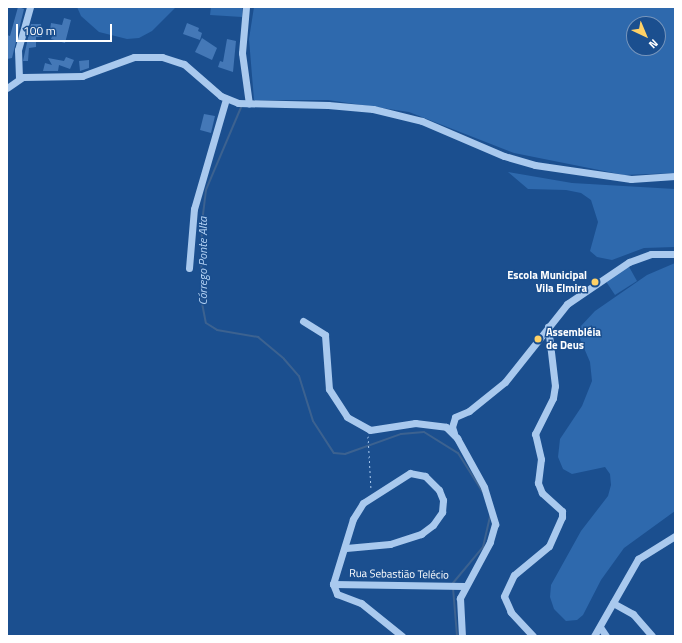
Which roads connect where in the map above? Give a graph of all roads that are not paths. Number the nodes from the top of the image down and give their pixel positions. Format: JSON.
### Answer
{"nodes":[{"id":1,"x":30,"y":7,"type":"edge"},
{"id":2,"x":246,"y":7,"type":"edge"},
{"id":3,"x":19,"y":78,"type":"junction"},
{"id":4,"x":7,"y":88,"type":"edge"},
{"id":5,"x":226,"y":99,"type":"junction"},
{"id":6,"x":249,"y":104,"type":"junction"},
{"id":7,"x":675,"y":176,"type":"edge"},
{"id":8,"x":675,"y":254,"type":"edge"},
{"id":9,"x":189,"y":268,"type":"dead end"},
{"id":10,"x":303,"y":321,"type":"dead end"},
{"id":11,"x":548,"y":326,"type":"junction"},
{"id":12,"x":458,"y":415,"type":"junction"},
{"id":13,"x":436,"y":424,"type":"junction"},
{"id":14,"x":454,"y":433,"type":"junction"},
{"id":15,"x":675,"y":536,"type":"edge"},
{"id":16,"x":346,"y":548,"type":"junction"},
{"id":17,"x":333,"y":584,"type":"junction"},
{"id":18,"x":464,"y":586,"type":"junction"},
{"id":19,"x":613,"y":603,"type":"junction"},
{"id":20,"x":600,"y":627,"type":"junction"},
{"id":21,"x":402,"y":636,"type":"edge"},
{"id":22,"x":462,"y":636,"type":"edge"},
{"id":23,"x":533,"y":636,"type":"edge"},
{"id":24,"x":594,"y":636,"type":"edge"},
{"id":25,"x":606,"y":636,"type":"edge"},
{"id":26,"x":652,"y":636,"type":"edge"}],
"edges":[{"from":1,"to":3,"type":"street"},
{"from":2,"to":6,"type":"street"},
{"from":3,"to":4,"type":"street"},
{"from":3,"to":5,"type":"street"},
{"from":5,"to":6,"type":"street"},
{"from":5,"to":9,"type":"street"},
{"from":6,"to":7,"type":"street"},
{"from":8,"to":11,"type":"street"},
{"from":10,"to":13,"type":"street"},
{"from":11,"to":12,"type":"street"},
{"from":11,"to":23,"type":"street"},
{"from":12,"to":13,"type":"street"},
{"from":12,"to":14,"type":"street"},
{"from":13,"to":14,"type":"street"},
{"from":14,"to":18,"type":"street"},
{"from":15,"to":19,"type":"street"},
{"from":16,"to":16,"type":"street"},
{"from":16,"to":17,"type":"street"},
{"from":17,"to":18,"type":"street","name":"Rua Sebastião Telécio"},
{"from":17,"to":21,"type":"street"},
{"from":18,"to":22,"type":"street"},
{"from":19,"to":20,"type":"street"},
{"from":19,"to":26,"type":"street"},
{"from":20,"to":24,"type":"street"},
{"from":20,"to":25,"type":"street"}]}
